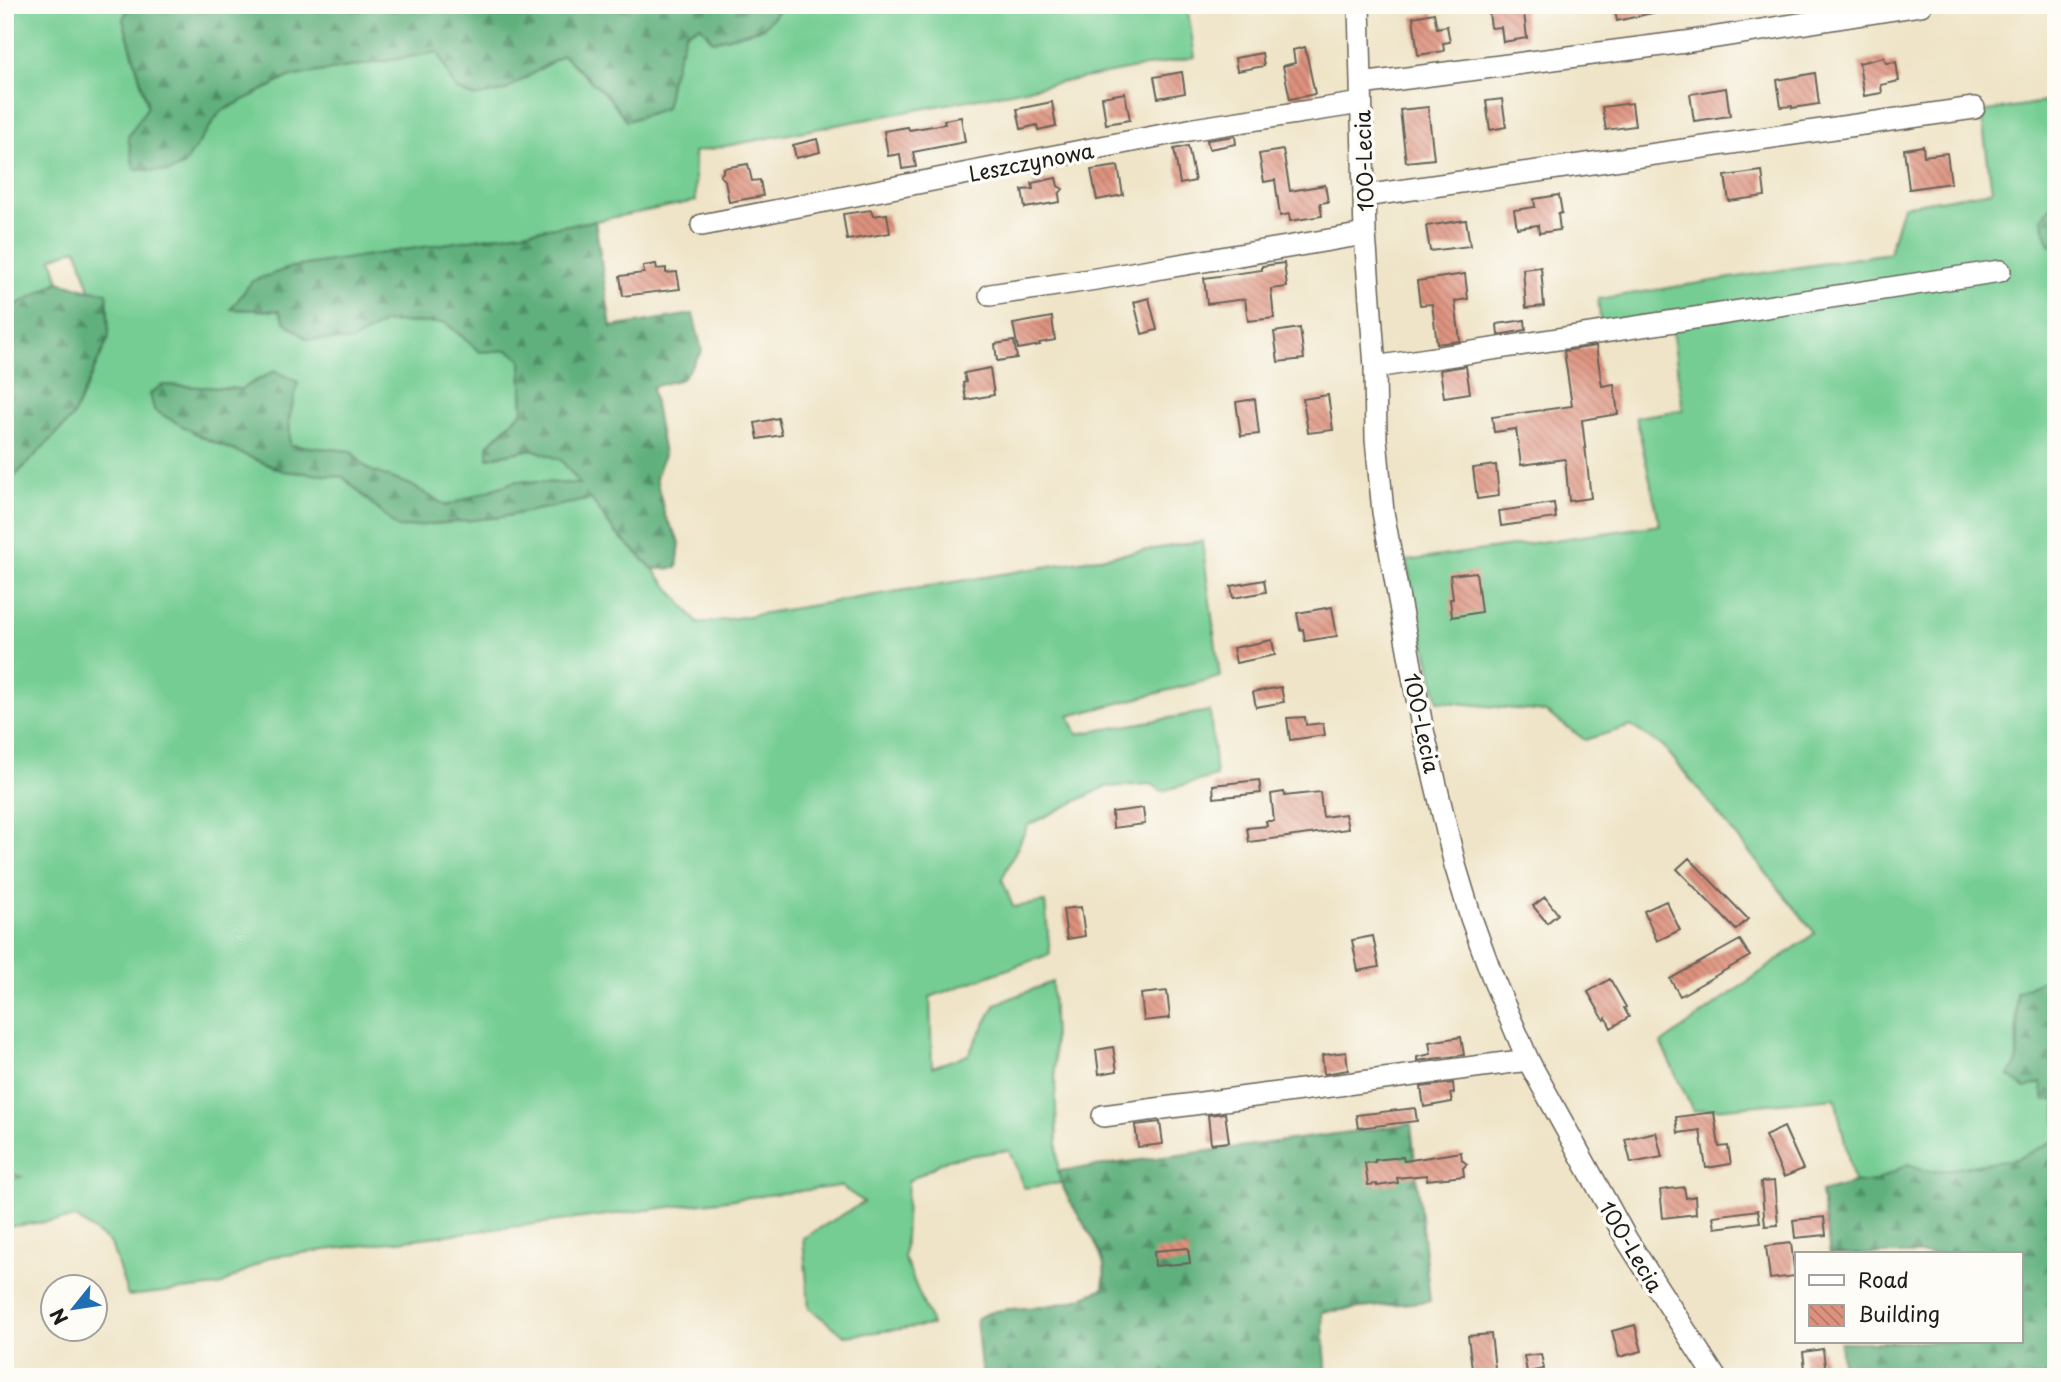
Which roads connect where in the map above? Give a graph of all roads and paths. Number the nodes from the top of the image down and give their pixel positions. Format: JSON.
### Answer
{"nodes":[{"id":1,"x":1359,"y":5,"type":"edge"},
{"id":2,"x":1921,"y":5,"type":"edge"},
{"id":3,"x":1361,"y":93,"type":"junction"},
{"id":4,"x":1974,"y":108,"type":"dead end"},
{"id":5,"x":1364,"y":196,"type":"junction"},
{"id":6,"x":702,"y":225,"type":"dead end"},
{"id":7,"x":1365,"y":234,"type":"junction"},
{"id":8,"x":2000,"y":271,"type":"dead end"},
{"id":9,"x":990,"y":295,"type":"dead end"},
{"id":10,"x":1375,"y":367,"type":"junction"},
{"id":11,"x":1528,"y":1060,"type":"junction"},
{"id":12,"x":1103,"y":1116,"type":"dead end"},
{"id":13,"x":1716,"y":1377,"type":"edge"}],
"edges":[{"from":1,"to":3,"type":"street","name":"100-Lecia"},
{"from":2,"to":3,"type":"street","name":"Leszczynowa"},
{"from":3,"to":5,"type":"street","name":"100-Lecia"},
{"from":3,"to":6,"type":"street","name":"Leszczynowa"},
{"from":4,"to":5,"type":"street"},
{"from":5,"to":7,"type":"street","name":"100-Lecia"},
{"from":7,"to":9,"type":"street"},
{"from":7,"to":10,"type":"street","name":"100-Lecia"},
{"from":8,"to":10,"type":"street"},
{"from":10,"to":11,"type":"street","name":"100-Lecia"},
{"from":11,"to":12,"type":"street"},
{"from":11,"to":13,"type":"street","name":"100-Lecia"}]}
